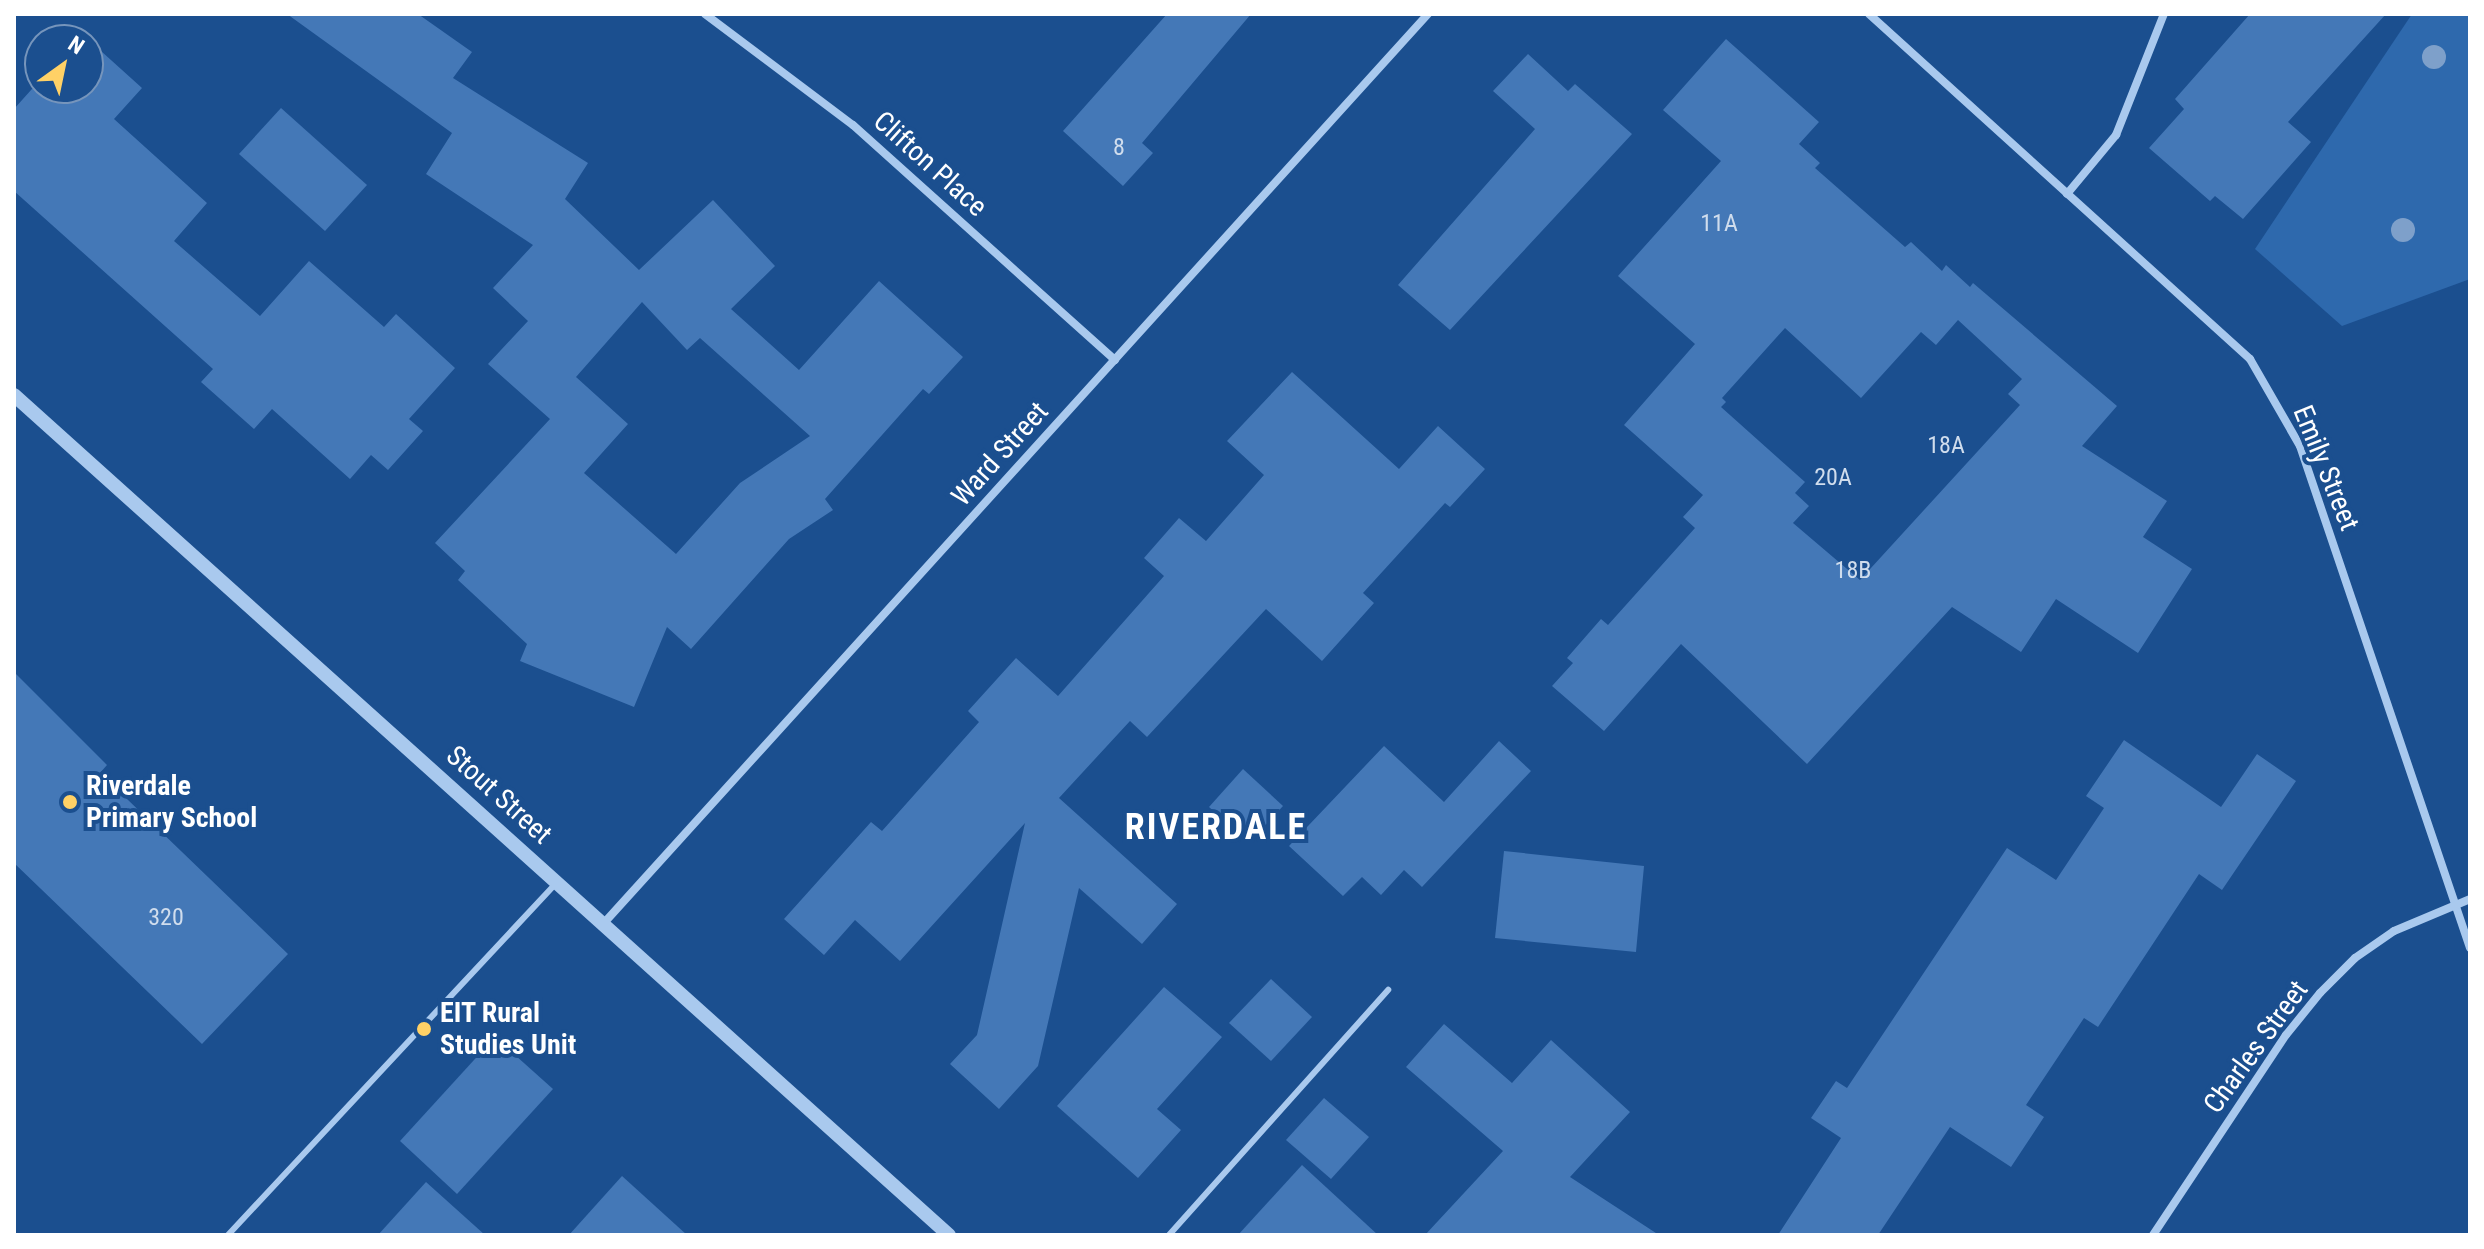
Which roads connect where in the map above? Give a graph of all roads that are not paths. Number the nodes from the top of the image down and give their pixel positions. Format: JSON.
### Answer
{"nodes":[{"id":1,"x":705,"y":14,"type":"edge"},
{"id":2,"x":1428,"y":14,"type":"edge"},
{"id":3,"x":1869,"y":14,"type":"edge"},
{"id":4,"x":2164,"y":14,"type":"edge"},
{"id":5,"x":2067,"y":194,"type":"junction"},
{"id":6,"x":1115,"y":360,"type":"junction"},
{"id":7,"x":14,"y":395,"type":"edge"},
{"id":8,"x":558,"y":882,"type":"junction"},
{"id":9,"x":2470,"y":899,"type":"edge"},
{"id":10,"x":2456,"y":903,"type":"junction"},
{"id":11,"x":604,"y":923,"type":"junction"},
{"id":12,"x":2470,"y":948,"type":"edge"},
{"id":13,"x":1388,"y":990,"type":"dead end"},
{"id":14,"x":228,"y":1235,"type":"edge"},
{"id":15,"x":949,"y":1235,"type":"edge"},
{"id":16,"x":1169,"y":1235,"type":"edge"},
{"id":17,"x":2153,"y":1235,"type":"edge"}],
"edges":[{"from":1,"to":6,"type":"street","name":"Clifton Place"},
{"from":2,"to":6,"type":"street","name":"Ward Street"},
{"from":3,"to":5,"type":"street","name":"Emily Street"},
{"from":4,"to":5,"type":"street"},
{"from":5,"to":10,"type":"street","name":"Emily Street"},
{"from":6,"to":11,"type":"street","name":"Ward Street"},
{"from":7,"to":8,"type":"street","name":"Stout Street"},
{"from":8,"to":11,"type":"street","name":"Stout Street"},
{"from":8,"to":14,"type":"lane"},
{"from":9,"to":10,"type":"street","name":"Charles Street"},
{"from":10,"to":12,"type":"street","name":"Emily Street"},
{"from":10,"to":17,"type":"street","name":"Charles Street"},
{"from":11,"to":15,"type":"street","name":"Stout Street"},
{"from":13,"to":16,"type":"lane"}]}
